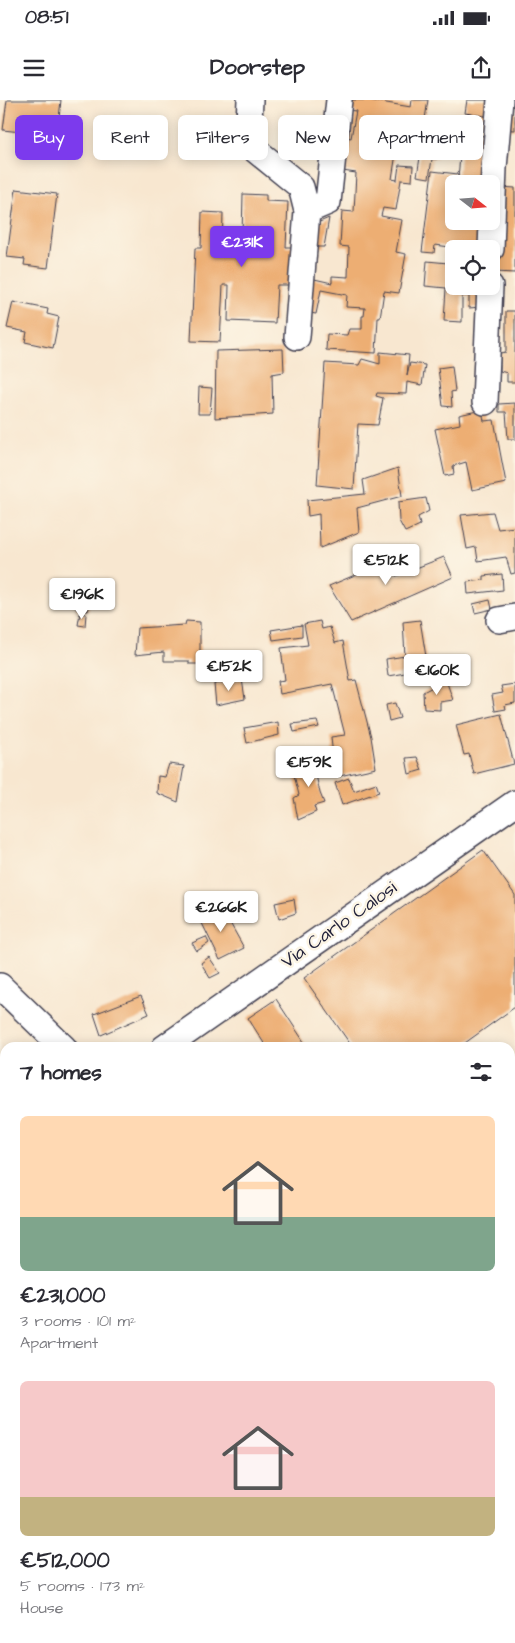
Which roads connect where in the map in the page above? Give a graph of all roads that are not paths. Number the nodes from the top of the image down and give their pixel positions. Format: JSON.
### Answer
{"nodes":[{"id":1,"x":250,"y":100,"type":"edge"},
{"id":2,"x":339,"y":100,"type":"edge"},
{"id":3,"x":500,"y":100,"type":"edge"},
{"id":4,"x":307,"y":211,"type":"junction"},
{"id":5,"x":491,"y":240,"type":"edge"},
{"id":6,"x":490,"y":295,"type":"edge"},
{"id":7,"x":297,"y":337,"type":"dead end"},
{"id":8,"x":485,"y":402,"type":"dead end"},
{"id":9,"x":515,"y":803,"type":"edge"},
{"id":10,"x":0,"y":986,"type":"edge"},
{"id":11,"x":58,"y":1042,"type":"edge"},
{"id":12,"x":173,"y":1042,"type":"edge"}],
"edges":[{"from":1,"to":4,"type":"street"},
{"from":2,"to":4,"type":"street"},
{"from":3,"to":5,"type":"street"},
{"from":4,"to":7,"type":"street"},
{"from":6,"to":8,"type":"street"},
{"from":9,"to":12,"type":"street","name":"Via Carlo Calosi"},
{"from":10,"to":11,"type":"street"}]}
